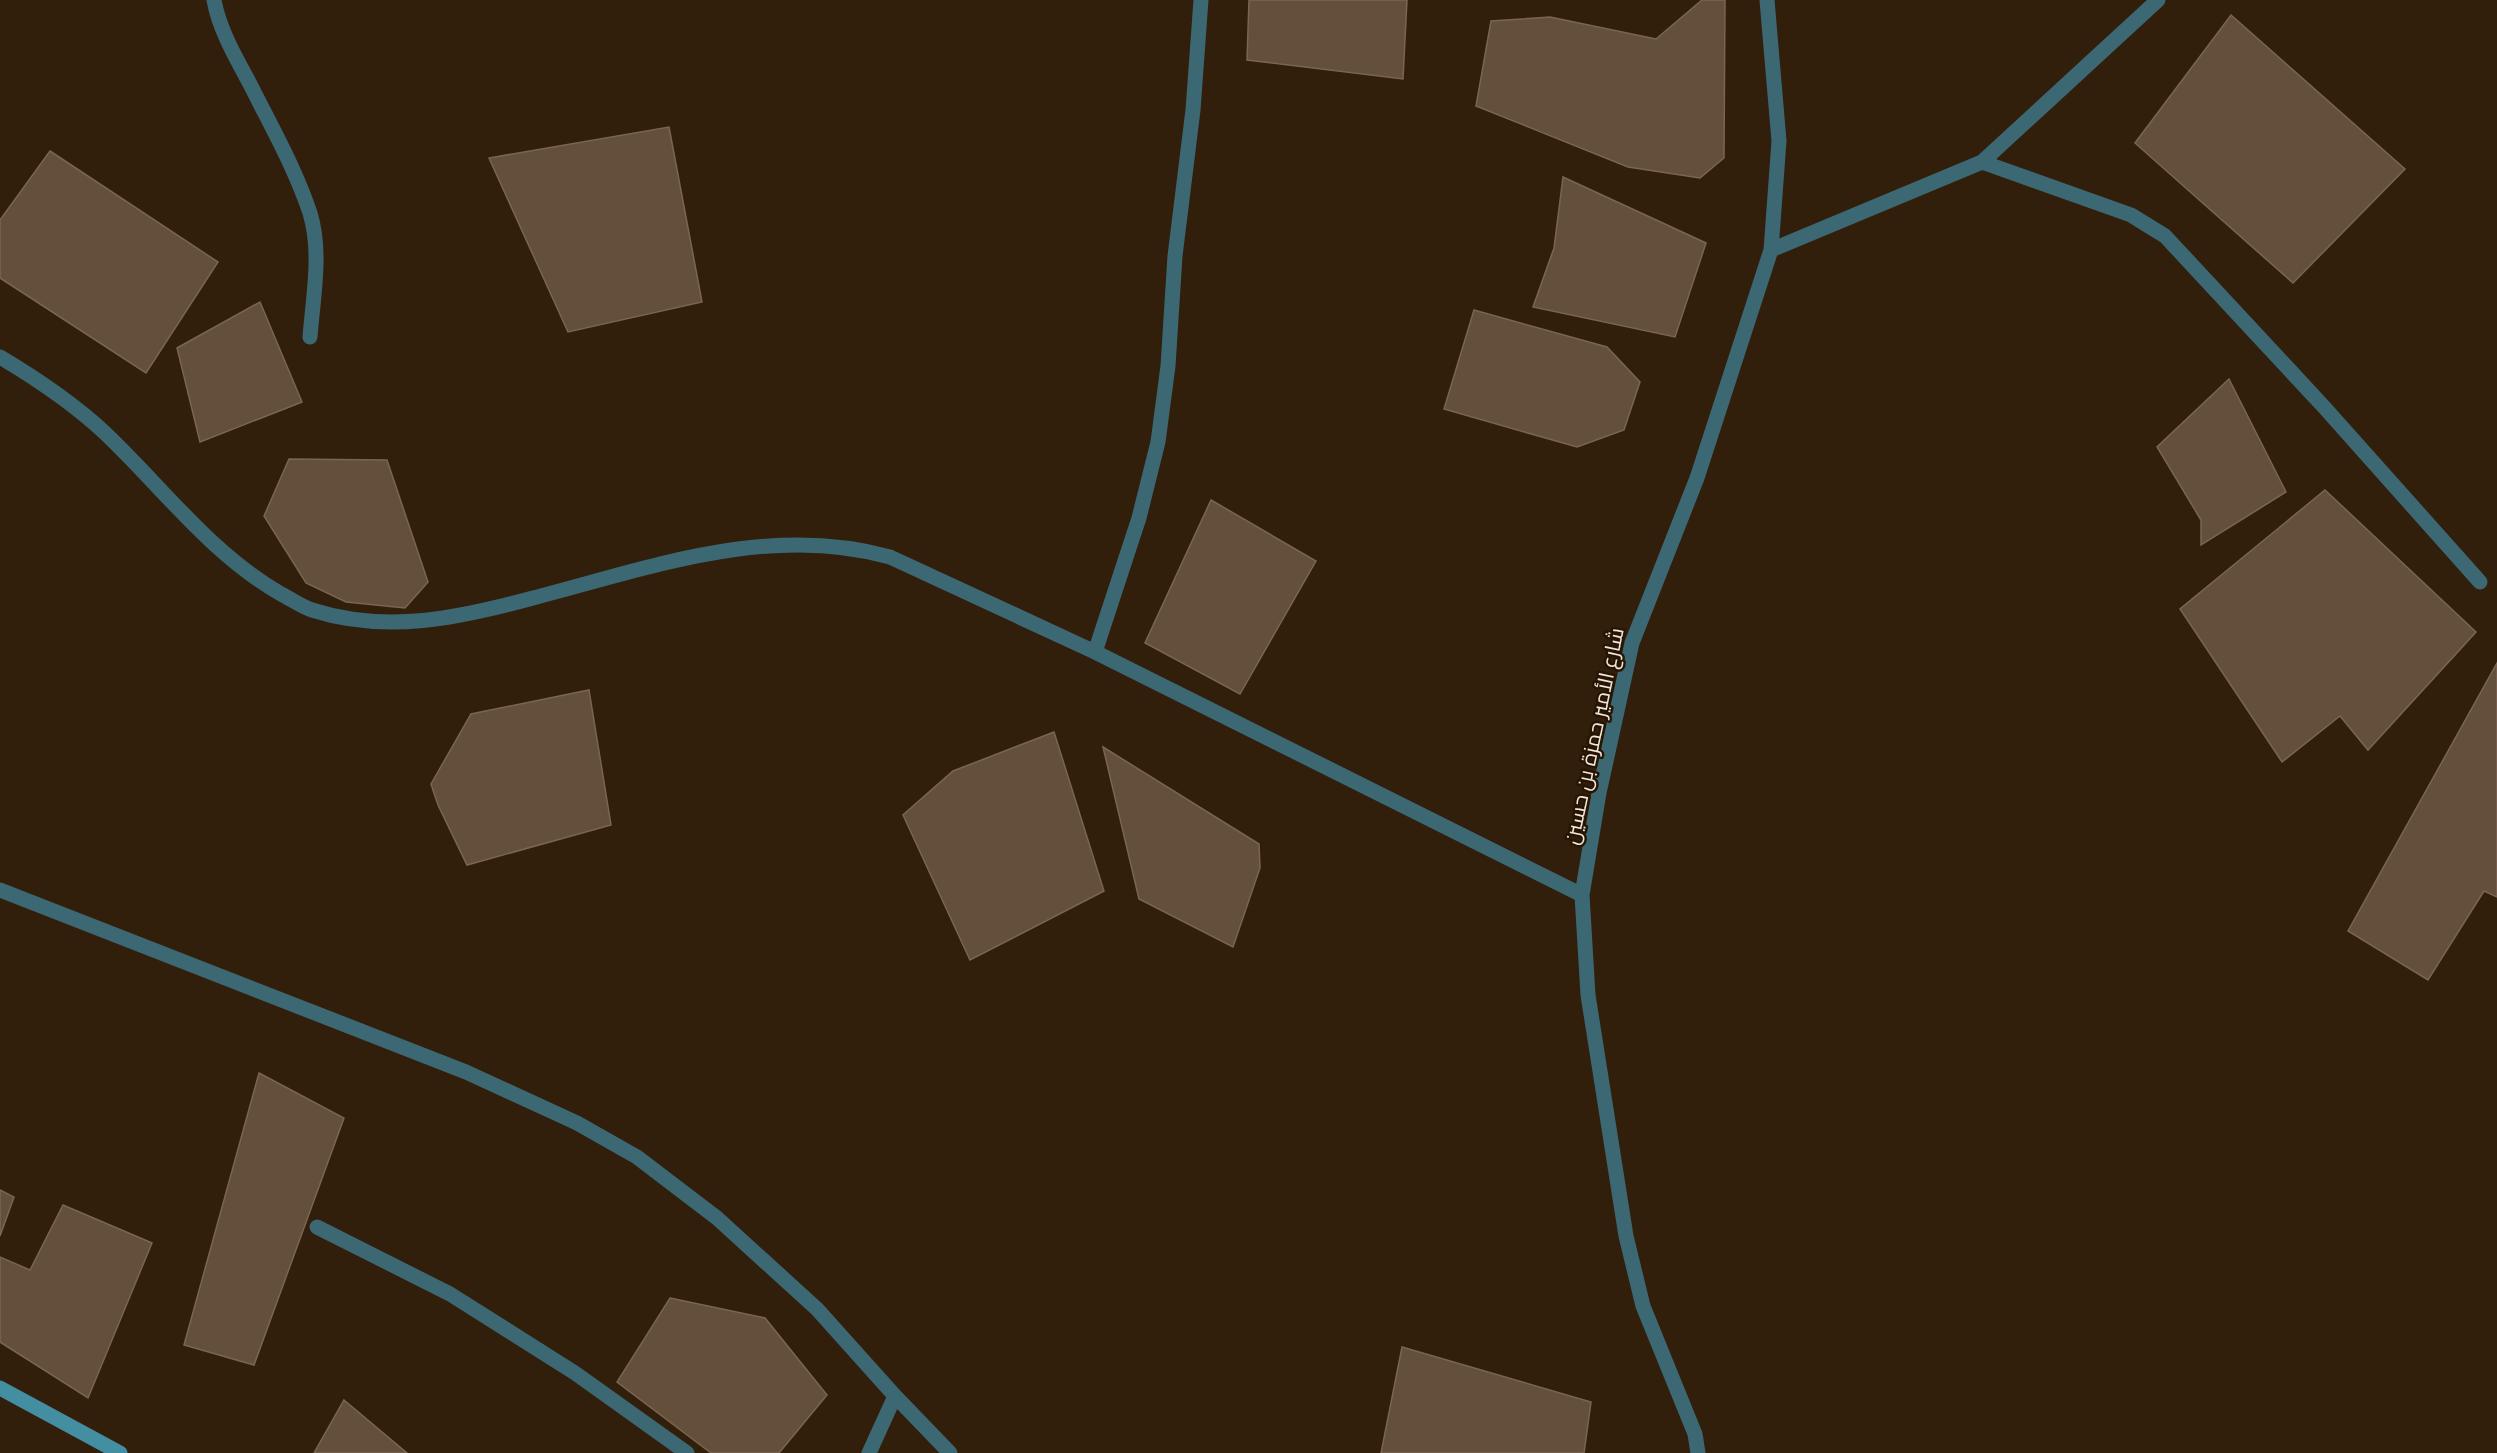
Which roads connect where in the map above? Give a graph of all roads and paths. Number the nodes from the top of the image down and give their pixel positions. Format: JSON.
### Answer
{"nodes":[{"id":1,"x":214,"y":0,"type":"edge"},
{"id":2,"x":1201,"y":0,"type":"edge"},
{"id":3,"x":1767,"y":0,"type":"edge"},
{"id":4,"x":2158,"y":0,"type":"edge"},
{"id":5,"x":1982,"y":162,"type":"junction"},
{"id":6,"x":1771,"y":250,"type":"junction"},
{"id":7,"x":310,"y":337,"type":"dead end"},
{"id":8,"x":0,"y":357,"type":"edge"},
{"id":9,"x":2480,"y":582,"type":"dead end"},
{"id":10,"x":1095,"y":652,"type":"junction"},
{"id":11,"x":0,"y":890,"type":"edge"},
{"id":12,"x":1582,"y":895,"type":"junction"},
{"id":13,"x":317,"y":1227,"type":"dead end"},
{"id":14,"x":0,"y":1388,"type":"edge"},
{"id":15,"x":894,"y":1396,"type":"junction"},
{"id":16,"x":120,"y":1453,"type":"edge"},
{"id":17,"x":687,"y":1453,"type":"edge"},
{"id":18,"x":869,"y":1453,"type":"edge"},
{"id":19,"x":950,"y":1453,"type":"edge"},
{"id":20,"x":1698,"y":1453,"type":"edge"}],
"edges":[{"from":1,"to":7,"type":"street"},
{"from":2,"to":10,"type":"street"},
{"from":3,"to":6,"type":"street","name":"شارع الأمير حمزة بن حسين"},
{"from":4,"to":5,"type":"street"},
{"from":5,"to":6,"type":"street"},
{"from":5,"to":9,"type":"street"},
{"from":6,"to":12,"type":"street","name":"شارع الأمير حمزة بن حسين"},
{"from":8,"to":10,"type":"street"},
{"from":10,"to":12,"type":"street"},
{"from":11,"to":15,"type":"street"},
{"from":12,"to":20,"type":"street","name":"شارع الأمير حمزة بن حسين"},
{"from":13,"to":17,"type":"street"},
{"from":14,"to":16,"type":"main road"},
{"from":15,"to":18,"type":"street"},
{"from":15,"to":19,"type":"street"}]}
